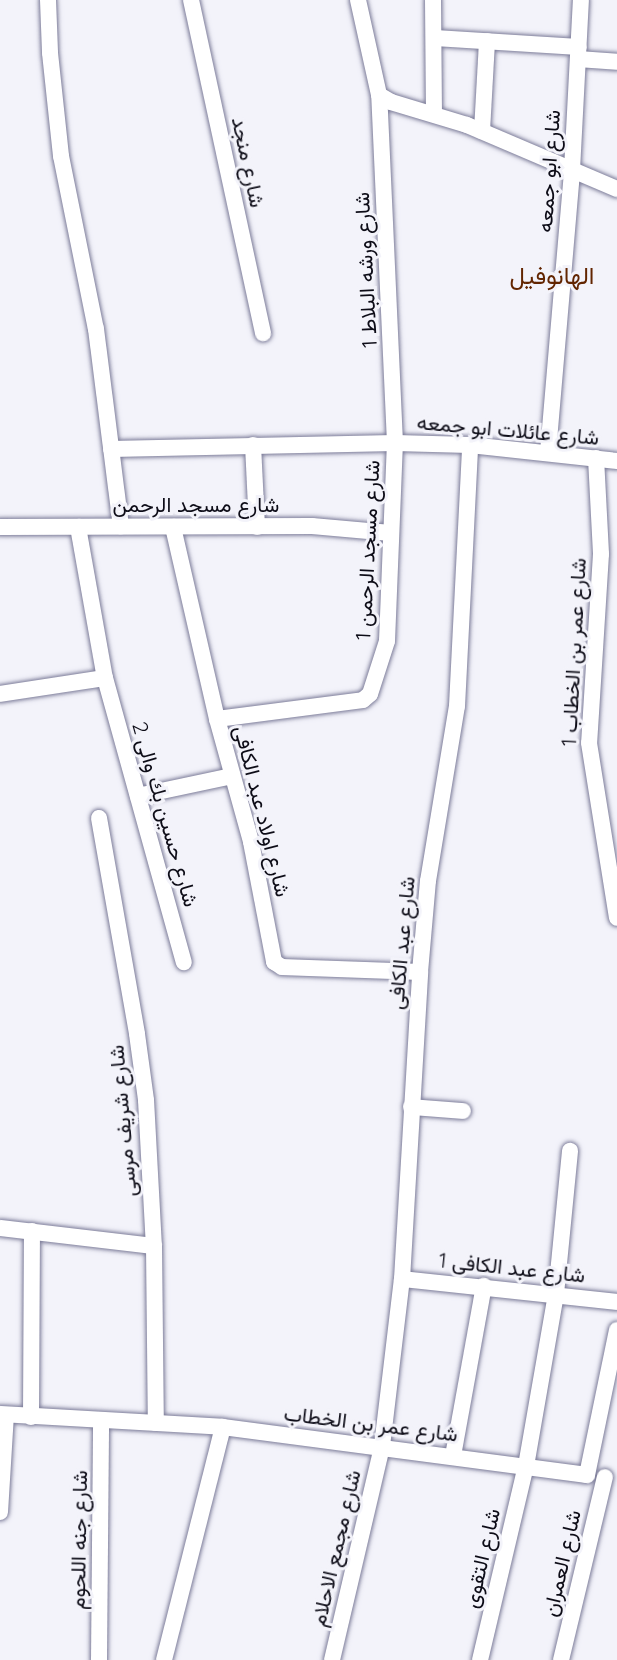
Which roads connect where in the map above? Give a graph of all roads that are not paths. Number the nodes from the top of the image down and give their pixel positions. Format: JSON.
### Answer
{"nodes":[{"id":1,"x":48,"y":0,"type":"edge"},
{"id":2,"x":191,"y":0,"type":"edge"},
{"id":3,"x":358,"y":0,"type":"edge"},
{"id":4,"x":433,"y":0,"type":"edge"},
{"id":5,"x":581,"y":0,"type":"edge"},
{"id":6,"x":435,"y":38,"type":"junction"},
{"id":7,"x":487,"y":41,"type":"junction"},
{"id":8,"x":578,"y":53,"type":"junction"},
{"id":9,"x":617,"y":62,"type":"edge"},
{"id":10,"x":379,"y":95,"type":"junction"},
{"id":11,"x":434,"y":114,"type":"junction"},
{"id":12,"x":482,"y":131,"type":"junction"},
{"id":13,"x":572,"y":170,"type":"junction"},
{"id":14,"x":617,"y":189,"type":"edge"},
{"id":15,"x":263,"y":333,"type":"dead end"},
{"id":16,"x":395,"y":443,"type":"junction"},
{"id":17,"x":253,"y":445,"type":"junction"},
{"id":18,"x":470,"y":445,"type":"junction"},
{"id":19,"x":111,"y":448,"type":"junction"},
{"id":20,"x":548,"y":452,"type":"junction"},
{"id":21,"x":596,"y":458,"type":"junction"},
{"id":22,"x":617,"y":461,"type":"edge"},
{"id":23,"x":121,"y":526,"type":"junction"},
{"id":24,"x":0,"y":527,"type":"edge"},
{"id":25,"x":78,"y":527,"type":"junction"},
{"id":26,"x":173,"y":527,"type":"junction"},
{"id":27,"x":257,"y":527,"type":"junction"},
{"id":28,"x":391,"y":533,"type":"junction"},
{"id":29,"x":105,"y":678,"type":"junction"},
{"id":30,"x":0,"y":694,"type":"edge"},
{"id":31,"x":217,"y":719,"type":"junction"},
{"id":32,"x":232,"y":776,"type":"junction"},
{"id":33,"x":138,"y":796,"type":"junction"},
{"id":34,"x":99,"y":818,"type":"dead end"},
{"id":35,"x":617,"y":918,"type":"edge"},
{"id":36,"x":184,"y":962,"type":"dead end"},
{"id":37,"x":420,"y":972,"type":"junction"},
{"id":38,"x":411,"y":1107,"type":"junction"},
{"id":39,"x":463,"y":1111,"type":"dead end"},
{"id":40,"x":570,"y":1151,"type":"dead end"},
{"id":41,"x":0,"y":1228,"type":"edge"},
{"id":42,"x":32,"y":1231,"type":"junction"},
{"id":43,"x":154,"y":1246,"type":"junction"},
{"id":44,"x":402,"y":1279,"type":"junction"},
{"id":45,"x":484,"y":1286,"type":"junction"},
{"id":46,"x":556,"y":1294,"type":"junction"},
{"id":47,"x":617,"y":1302,"type":"edge"},
{"id":48,"x":617,"y":1330,"type":"edge"},
{"id":49,"x":3,"y":1414,"type":"edge"},
{"id":50,"x":31,"y":1417,"type":"junction"},
{"id":51,"x":101,"y":1420,"type":"junction"},
{"id":52,"x":156,"y":1424,"type":"junction"},
{"id":53,"x":223,"y":1427,"type":"junction"},
{"id":54,"x":382,"y":1446,"type":"junction"},
{"id":55,"x":453,"y":1456,"type":"junction"},
{"id":56,"x":526,"y":1466,"type":"junction"},
{"id":57,"x":587,"y":1475,"type":"junction"},
{"id":58,"x":611,"y":1478,"type":"edge"},
{"id":59,"x":0,"y":1512,"type":"edge"},
{"id":60,"x":99,"y":1660,"type":"edge"},
{"id":61,"x":164,"y":1660,"type":"edge"},
{"id":62,"x":332,"y":1660,"type":"edge"},
{"id":63,"x":480,"y":1660,"type":"edge"},
{"id":64,"x":561,"y":1660,"type":"edge"}],
"edges":[{"from":1,"to":19,"type":"street"},
{"from":2,"to":15,"type":"street","name":"شارع منجد"},
{"from":3,"to":10,"type":"street","name":"شارع ورشه البلاط 1"},
{"from":4,"to":6,"type":"street"},
{"from":5,"to":8,"type":"street","name":"شارع ابو جمعه"},
{"from":6,"to":7,"type":"street"},
{"from":6,"to":11,"type":"street"},
{"from":7,"to":8,"type":"street"},
{"from":7,"to":12,"type":"street"},
{"from":8,"to":9,"type":"street"},
{"from":8,"to":13,"type":"street","name":"شارع ابو جمعه"},
{"from":10,"to":11,"type":"street"},
{"from":10,"to":16,"type":"street","name":"شارع ورشه البلاط 1"},
{"from":11,"to":12,"type":"street"},
{"from":12,"to":13,"type":"street"},
{"from":13,"to":14,"type":"street"},
{"from":13,"to":20,"type":"street","name":"شارع ابو جمعه"},
{"from":16,"to":17,"type":"street","name":"شارع عائلات ابو جمعه"},
{"from":16,"to":18,"type":"street","name":"شارع عائلات ابو جمعه"},
{"from":16,"to":28,"type":"street","name":"شارع مسجد الرحمن 1"},
{"from":17,"to":19,"type":"street","name":"شارع عائلات ابو جمعه"},
{"from":17,"to":27,"type":"street"},
{"from":18,"to":20,"type":"street","name":"شارع عائلات ابو جمعه"},
{"from":18,"to":37,"type":"street","name":"شارع عبد الكافى"},
{"from":19,"to":23,"type":"street"},
{"from":20,"to":21,"type":"street","name":"شارع عائلات ابو جمعه"},
{"from":21,"to":22,"type":"street","name":"شارع عائلات ابو جمعه"},
{"from":21,"to":35,"type":"street","name":"شارع عمر بن الخطاب 1"},
{"from":23,"to":25,"type":"street","name":"شارع مسجد الرحمن"},
{"from":23,"to":26,"type":"street","name":"شارع مسجد الرحمن"},
{"from":24,"to":25,"type":"street","name":"شارع مسجد الرحمن"},
{"from":25,"to":29,"type":"street","name":"شارع حسين بك والى 2"},
{"from":26,"to":27,"type":"street","name":"شارع مسجد الرحمن"},
{"from":26,"to":31,"type":"street","name":"شارع اولاد عبد الكافى"},
{"from":27,"to":28,"type":"street","name":"شارع مسجد الرحمن"},
{"from":28,"to":31,"type":"street","name":"شارع مسجد الرحمن 1"},
{"from":29,"to":30,"type":"street"},
{"from":29,"to":33,"type":"street","name":"شارع حسين بك والى 2"},
{"from":31,"to":32,"type":"street","name":"شارع اولاد عبد الكافى"},
{"from":32,"to":33,"type":"street"},
{"from":32,"to":37,"type":"street","name":"شارع اولاد عبد الكافى"},
{"from":33,"to":36,"type":"street","name":"شارع حسين بك والى 2"},
{"from":34,"to":43,"type":"street","name":"شارع شريف مرسى"},
{"from":37,"to":38,"type":"street","name":"شارع عبد الكافى"},
{"from":38,"to":39,"type":"street"},
{"from":38,"to":44,"type":"street","name":"شارع عبد الكافى"},
{"from":40,"to":46,"type":"street","name":"شارع التقوى"},
{"from":41,"to":42,"type":"street"},
{"from":42,"to":43,"type":"street"},
{"from":42,"to":50,"type":"street"},
{"from":43,"to":52,"type":"street","name":"شارع شريف مرسى"},
{"from":44,"to":45,"type":"street","name":"شارع عبد الكافى 1"},
{"from":44,"to":54,"type":"street","name":"شارع عبد الكافى"},
{"from":45,"to":46,"type":"street","name":"شارع عبد الكافى 1"},
{"from":45,"to":55,"type":"street"},
{"from":46,"to":47,"type":"street","name":"شارع عبد الكافى 1"},
{"from":46,"to":56,"type":"street","name":"شارع التقوى"},
{"from":48,"to":57,"type":"street"},
{"from":49,"to":50,"type":"street","name":"شارع عمر بن الخطاب"},
{"from":49,"to":59,"type":"street"},
{"from":50,"to":51,"type":"street","name":"شارع عمر بن الخطاب"},
{"from":51,"to":52,"type":"street","name":"شارع عمر بن الخطاب"},
{"from":51,"to":60,"type":"street","name":"شارع جنه اللحوم"},
{"from":52,"to":53,"type":"street","name":"شارع عمر بن الخطاب"},
{"from":53,"to":54,"type":"street","name":"شارع عمر بن الخطاب"},
{"from":53,"to":61,"type":"street"},
{"from":54,"to":55,"type":"street","name":"شارع عمر بن الخطاب"},
{"from":54,"to":62,"type":"street","name":"شارع مجمع الاحلام"},
{"from":55,"to":56,"type":"street","name":"شارع عمر بن الخطاب"},
{"from":56,"to":57,"type":"street","name":"شارع عمر بن الخطاب"},
{"from":56,"to":63,"type":"street","name":"شارع التقوى"},
{"from":57,"to":58,"type":"street","name":"شارع عمر بن الخطاب"},
{"from":58,"to":64,"type":"street","name":"شارع العمران"}]}
